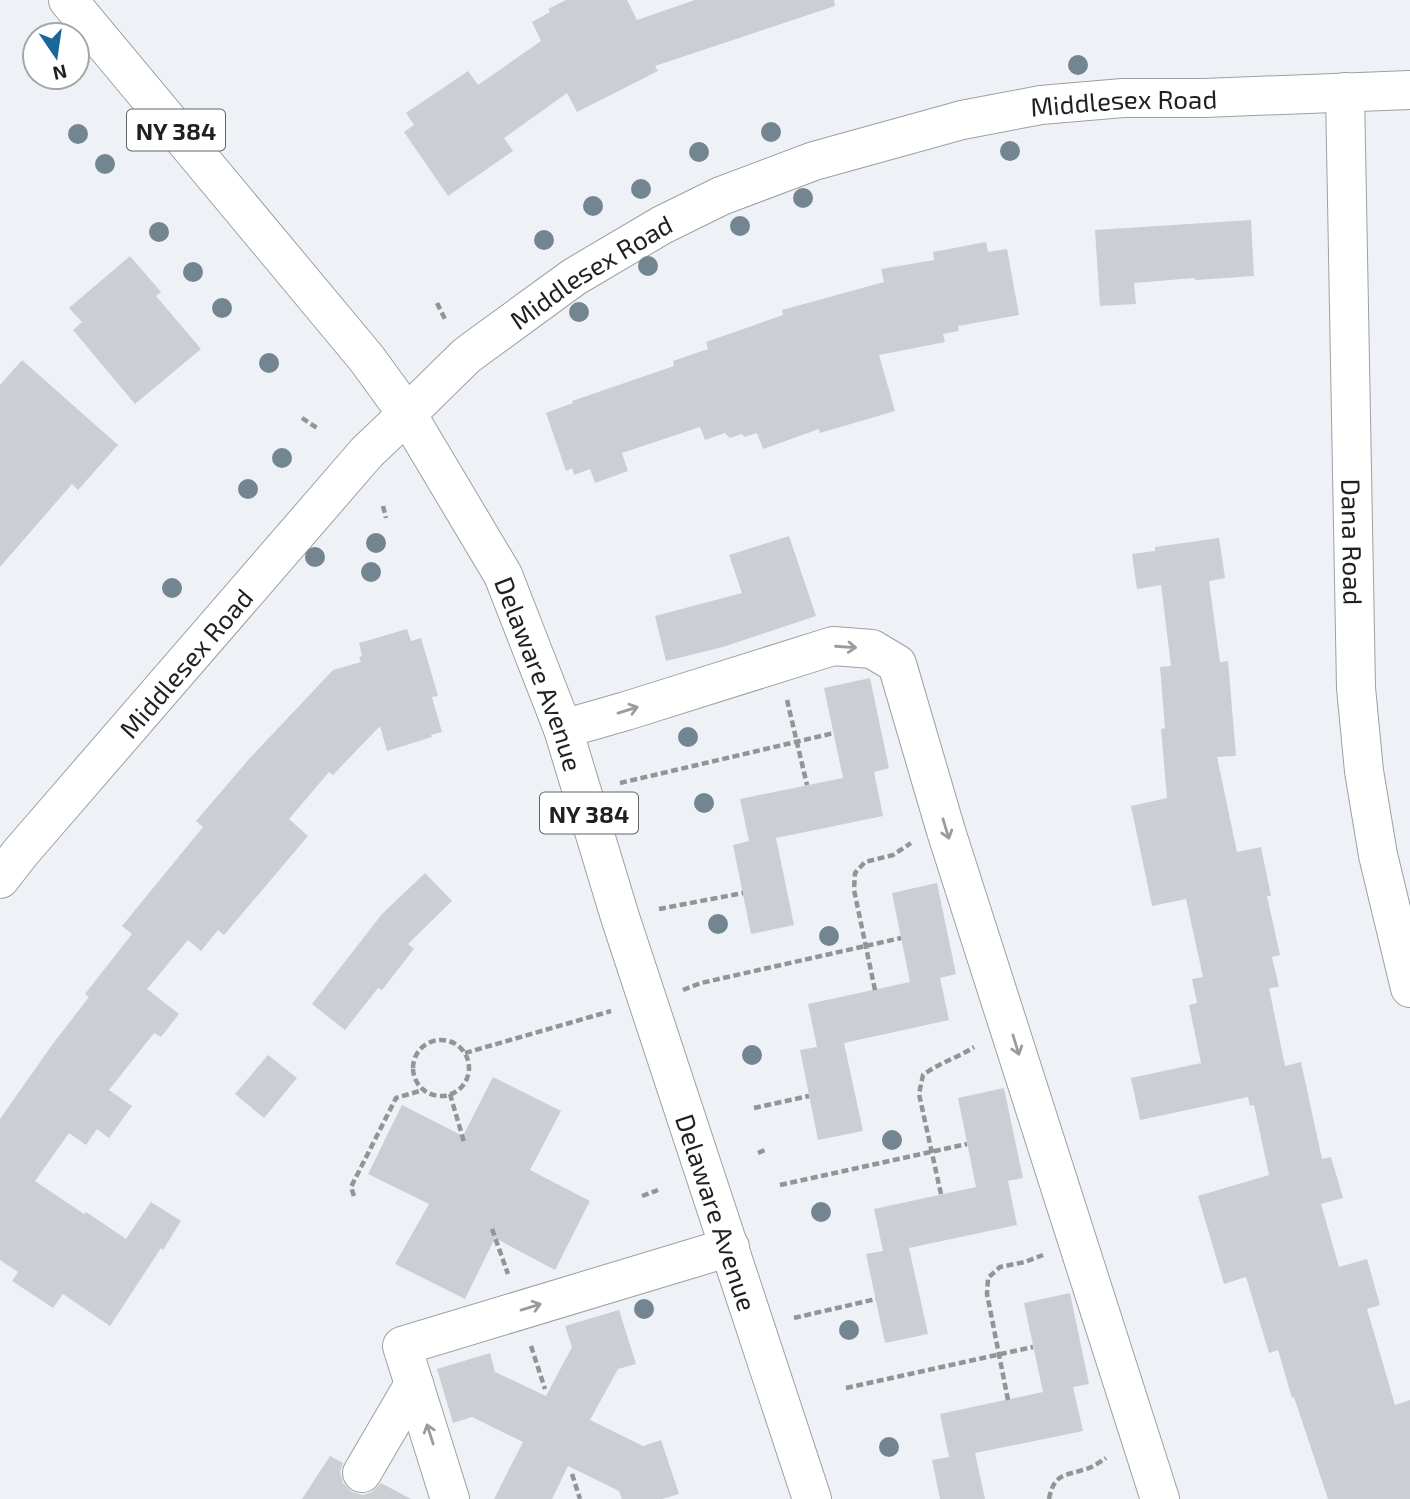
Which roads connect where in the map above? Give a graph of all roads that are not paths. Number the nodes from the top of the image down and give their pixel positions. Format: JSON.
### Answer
{"nodes":[{"id":1,"x":68,"y":0,"type":"edge"},
{"id":2,"x":1410,"y":90,"type":"edge"},
{"id":3,"x":1345,"y":92,"type":"junction"},
{"id":4,"x":407,"y":414,"type":"junction"},
{"id":5,"x":563,"y":729,"type":"junction"},
{"id":6,"x":0,"y":879,"type":"edge"},
{"id":7,"x":1410,"y":988,"type":"edge"},
{"id":8,"x":730,"y":1247,"type":"junction"},
{"id":9,"x":414,"y":1384,"type":"junction"},
{"id":10,"x":362,"y":1473,"type":"dead end"},
{"id":11,"x":450,"y":1499,"type":"edge"},
{"id":12,"x":812,"y":1499,"type":"edge"},
{"id":13,"x":1160,"y":1499,"type":"edge"}],
"edges":[{"from":1,"to":4,"type":"street","name":"Delaware Avenue","number":"NY 384"},
{"from":2,"to":3,"type":"street","name":"Middlesex Road"},
{"from":3,"to":4,"type":"street","name":"Middlesex Road"},
{"from":3,"to":7,"type":"street","name":"Dana Road"},
{"from":4,"to":5,"type":"street","name":"Delaware Avenue","number":"NY 384"},
{"from":4,"to":6,"type":"street","name":"Middlesex Road"},
{"from":5,"to":8,"type":"street","name":"Delaware Avenue","number":"NY 384"},
{"from":5,"to":13,"type":"street","one_way":true},
{"from":9,"to":8,"type":"street","one_way":true},
{"from":8,"to":12,"type":"street","name":"Delaware Avenue","number":"NY 384"},
{"from":9,"to":10,"type":"street"},
{"from":11,"to":9,"type":"street","one_way":true}]}
